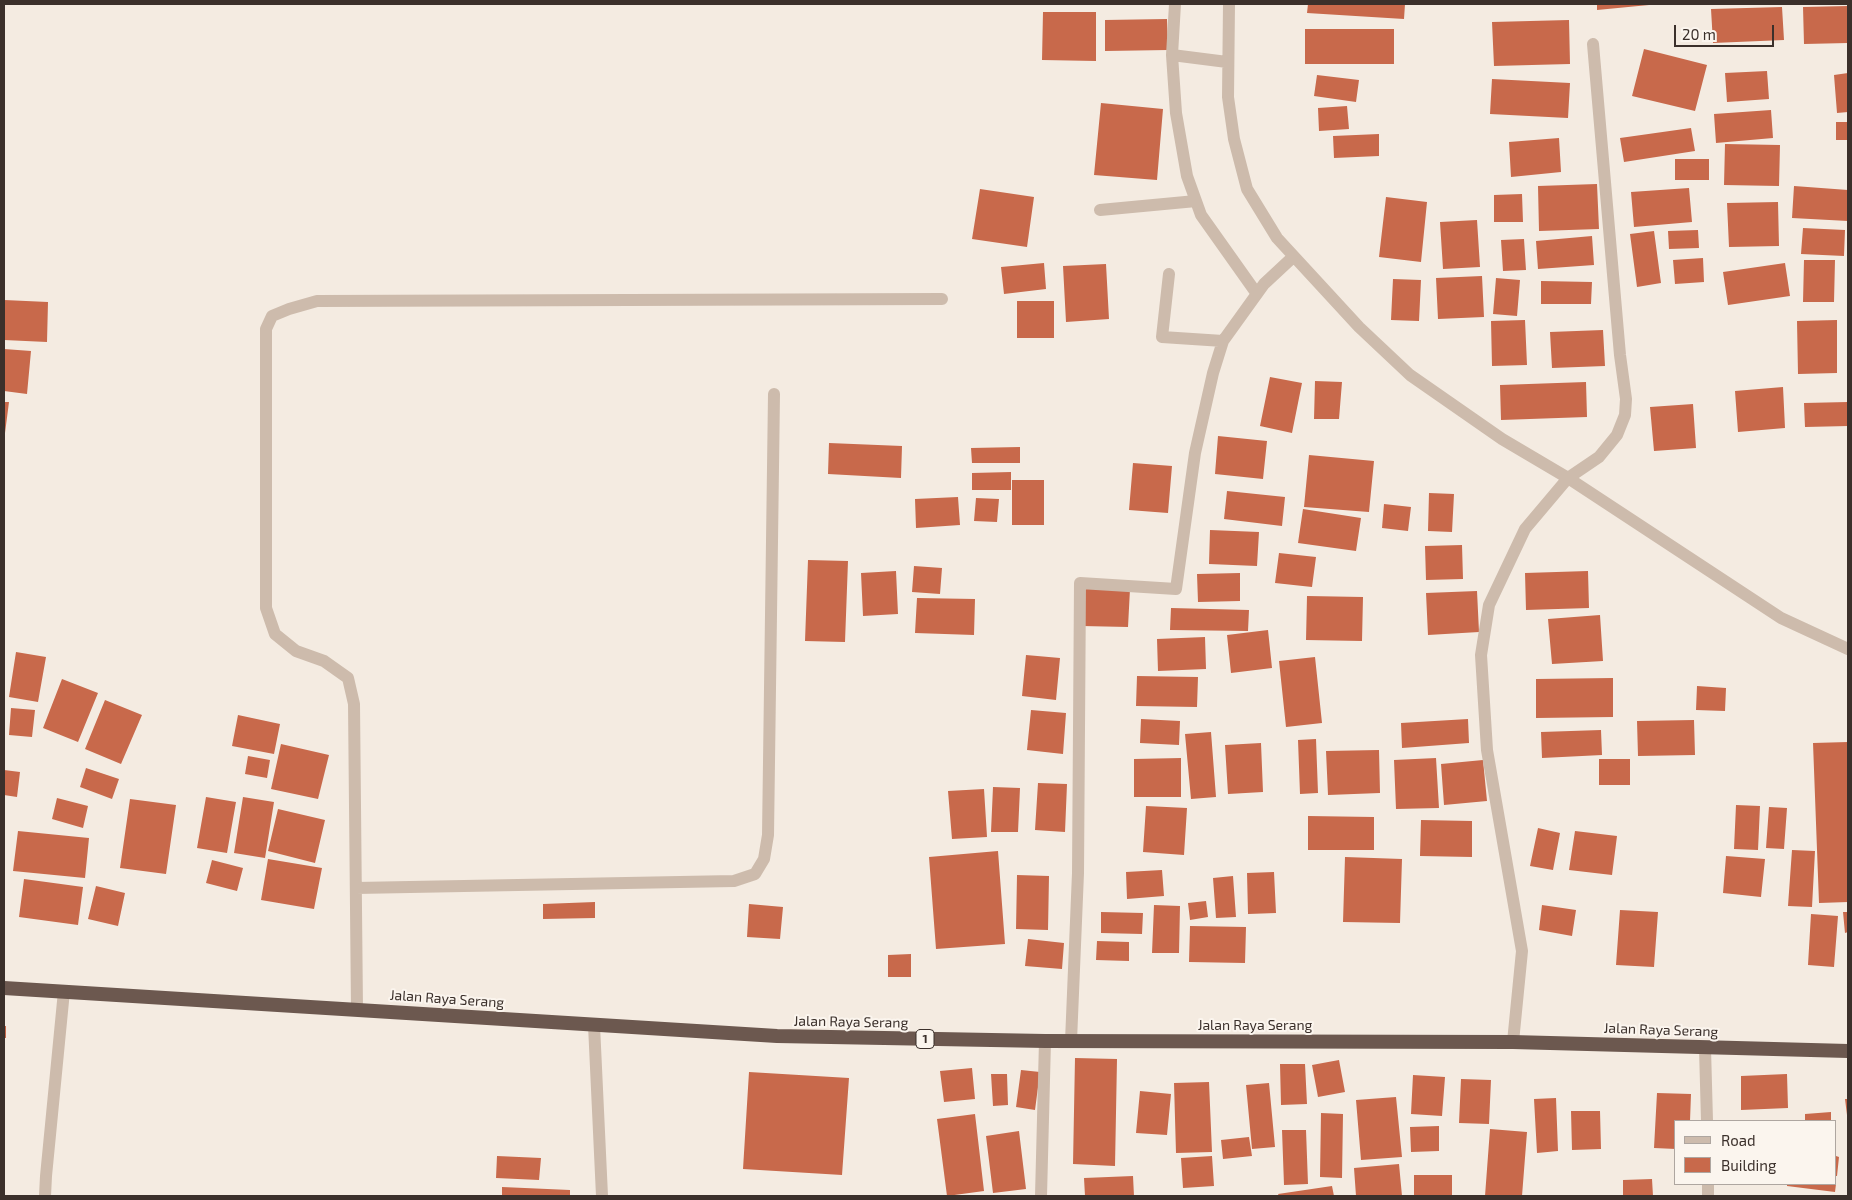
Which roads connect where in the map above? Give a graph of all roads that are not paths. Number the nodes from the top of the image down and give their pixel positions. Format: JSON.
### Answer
{"nodes":[{"id":1,"x":1175,"y":4,"type":"edge"},
{"id":2,"x":1228,"y":4,"type":"edge"},
{"id":3,"x":1593,"y":44,"type":"dead end"},
{"id":4,"x":1176,"y":56,"type":"junction"},
{"id":5,"x":1227,"y":62,"type":"junction"},
{"id":6,"x":1196,"y":202,"type":"junction"},
{"id":7,"x":1100,"y":210,"type":"dead end"},
{"id":8,"x":1290,"y":260,"type":"junction"},
{"id":9,"x":1170,"y":274,"type":"dead end"},
{"id":10,"x":1261,"y":289,"type":"junction"},
{"id":11,"x":942,"y":299,"type":"dead end"},
{"id":12,"x":1223,"y":341,"type":"junction"},
{"id":13,"x":774,"y":394,"type":"dead end"},
{"id":14,"x":1568,"y":478,"type":"junction"},
{"id":15,"x":1848,"y":649,"type":"edge"},
{"id":16,"x":356,"y":888,"type":"junction"},
{"id":17,"x":4,"y":988,"type":"edge"},
{"id":18,"x":64,"y":991,"type":"junction"},
{"id":19,"x":357,"y":1010,"type":"junction"},
{"id":20,"x":594,"y":1024,"type":"junction"},
{"id":21,"x":1071,"y":1041,"type":"junction"},
{"id":22,"x":1045,"y":1042,"type":"junction"},
{"id":23,"x":1513,"y":1042,"type":"junction"},
{"id":24,"x":1706,"y":1048,"type":"junction"},
{"id":25,"x":1848,"y":1051,"type":"edge"},
{"id":26,"x":1707,"y":1120,"type":"edge"},
{"id":27,"x":45,"y":1196,"type":"edge"},
{"id":28,"x":602,"y":1196,"type":"edge"},
{"id":29,"x":1041,"y":1196,"type":"edge"}],
"edges":[{"from":1,"to":4,"type":"street"},
{"from":2,"to":5,"type":"street"},
{"from":3,"to":14,"type":"street"},
{"from":4,"to":5,"type":"street"},
{"from":4,"to":6,"type":"street"},
{"from":5,"to":8,"type":"street"},
{"from":6,"to":7,"type":"street"},
{"from":6,"to":10,"type":"street"},
{"from":8,"to":10,"type":"street"},
{"from":8,"to":14,"type":"street"},
{"from":9,"to":12,"type":"street"},
{"from":10,"to":12,"type":"street"},
{"from":11,"to":16,"type":"street"},
{"from":12,"to":21,"type":"street"},
{"from":13,"to":16,"type":"street"},
{"from":14,"to":15,"type":"street"},
{"from":14,"to":23,"type":"street"},
{"from":16,"to":19,"type":"street"},
{"from":17,"to":18,"type":"highway","name":"Jalan Raya Serang","number":"1"},
{"from":18,"to":19,"type":"highway","name":"Jalan Raya Serang","number":"1"},
{"from":18,"to":27,"type":"street"},
{"from":19,"to":20,"type":"highway","name":"Jalan Raya Serang","number":"1"},
{"from":20,"to":22,"type":"highway","name":"Jalan Raya Serang","number":"1"},
{"from":20,"to":28,"type":"street"},
{"from":21,"to":22,"type":"highway","name":"Jalan Raya Serang","number":"1"},
{"from":21,"to":23,"type":"highway","name":"Jalan Raya Serang","number":"1"},
{"from":22,"to":29,"type":"street"},
{"from":23,"to":24,"type":"highway","name":"Jalan Raya Serang","number":"1"},
{"from":24,"to":25,"type":"highway","name":"Jalan Raya Serang","number":"1"},
{"from":24,"to":26,"type":"street"}]}
